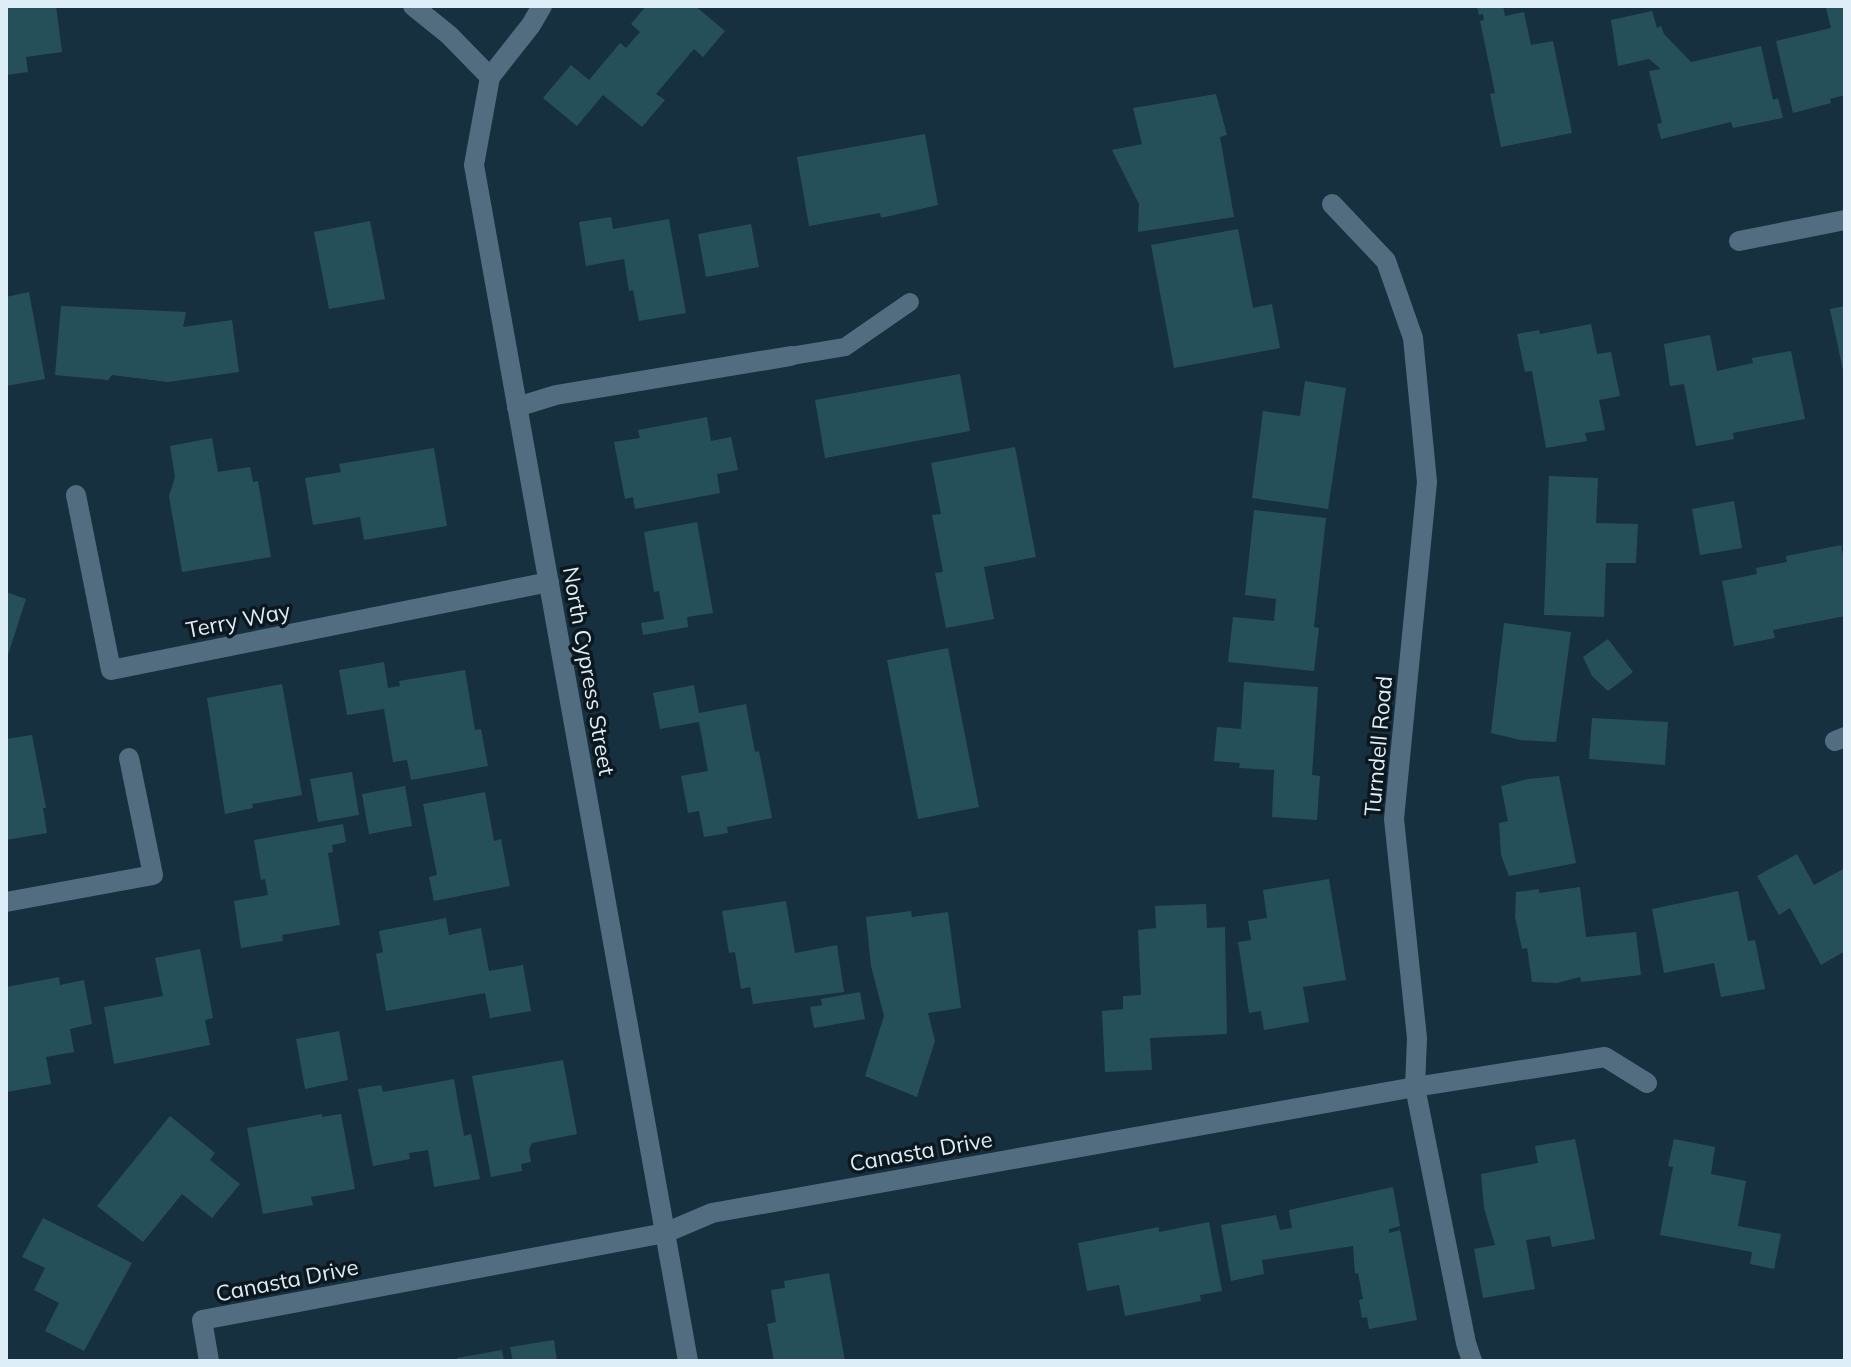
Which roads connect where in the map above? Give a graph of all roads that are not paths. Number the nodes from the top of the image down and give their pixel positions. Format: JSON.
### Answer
{"nodes":[{"id":1,"x":413,"y":6,"type":"edge"},
{"id":2,"x":542,"y":6,"type":"edge"},
{"id":3,"x":490,"y":77,"type":"junction"},
{"id":4,"x":1332,"y":204,"type":"dead end"},
{"id":5,"x":1845,"y":220,"type":"edge"},
{"id":6,"x":1739,"y":241,"type":"dead end"},
{"id":7,"x":910,"y":302,"type":"dead end"},
{"id":8,"x":791,"y":356,"type":"joint"},
{"id":9,"x":517,"y":407,"type":"junction"},
{"id":10,"x":76,"y":495,"type":"dead end"},
{"id":11,"x":549,"y":582,"type":"junction"},
{"id":12,"x":129,"y":758,"type":"dead end"},
{"id":13,"x":6,"y":902,"type":"edge"},
{"id":14,"x":1647,"y":1083,"type":"dead end"},
{"id":15,"x":1415,"y":1087,"type":"junction"},
{"id":16,"x":665,"y":1233,"type":"junction"},
{"id":17,"x":209,"y":1361,"type":"edge"},
{"id":18,"x":688,"y":1361,"type":"edge"},
{"id":19,"x":1472,"y":1361,"type":"edge"}],
"edges":[{"from":1,"to":3,"type":"street"},
{"from":2,"to":3,"type":"street","name":"North Cypress Street"},
{"from":3,"to":9,"type":"street","name":"North Cypress Street"},
{"from":4,"to":15,"type":"street","name":"Turndell Road"},
{"from":5,"to":6,"type":"street"},
{"from":7,"to":8,"type":"lane"},
{"from":8,"to":9,"type":"street"},
{"from":9,"to":11,"type":"street","name":"North Cypress Street"},
{"from":10,"to":11,"type":"street","name":"Terry Way"},
{"from":11,"to":16,"type":"street","name":"North Cypress Street"},
{"from":12,"to":13,"type":"street"},
{"from":14,"to":15,"type":"street","name":"Canasta Drive"},
{"from":15,"to":16,"type":"street","name":"Canasta Drive"},
{"from":15,"to":19,"type":"street","name":"Turndell Road"},
{"from":16,"to":17,"type":"street","name":"Canasta Drive"},
{"from":16,"to":18,"type":"street","name":"North Cypress Street"}]}
